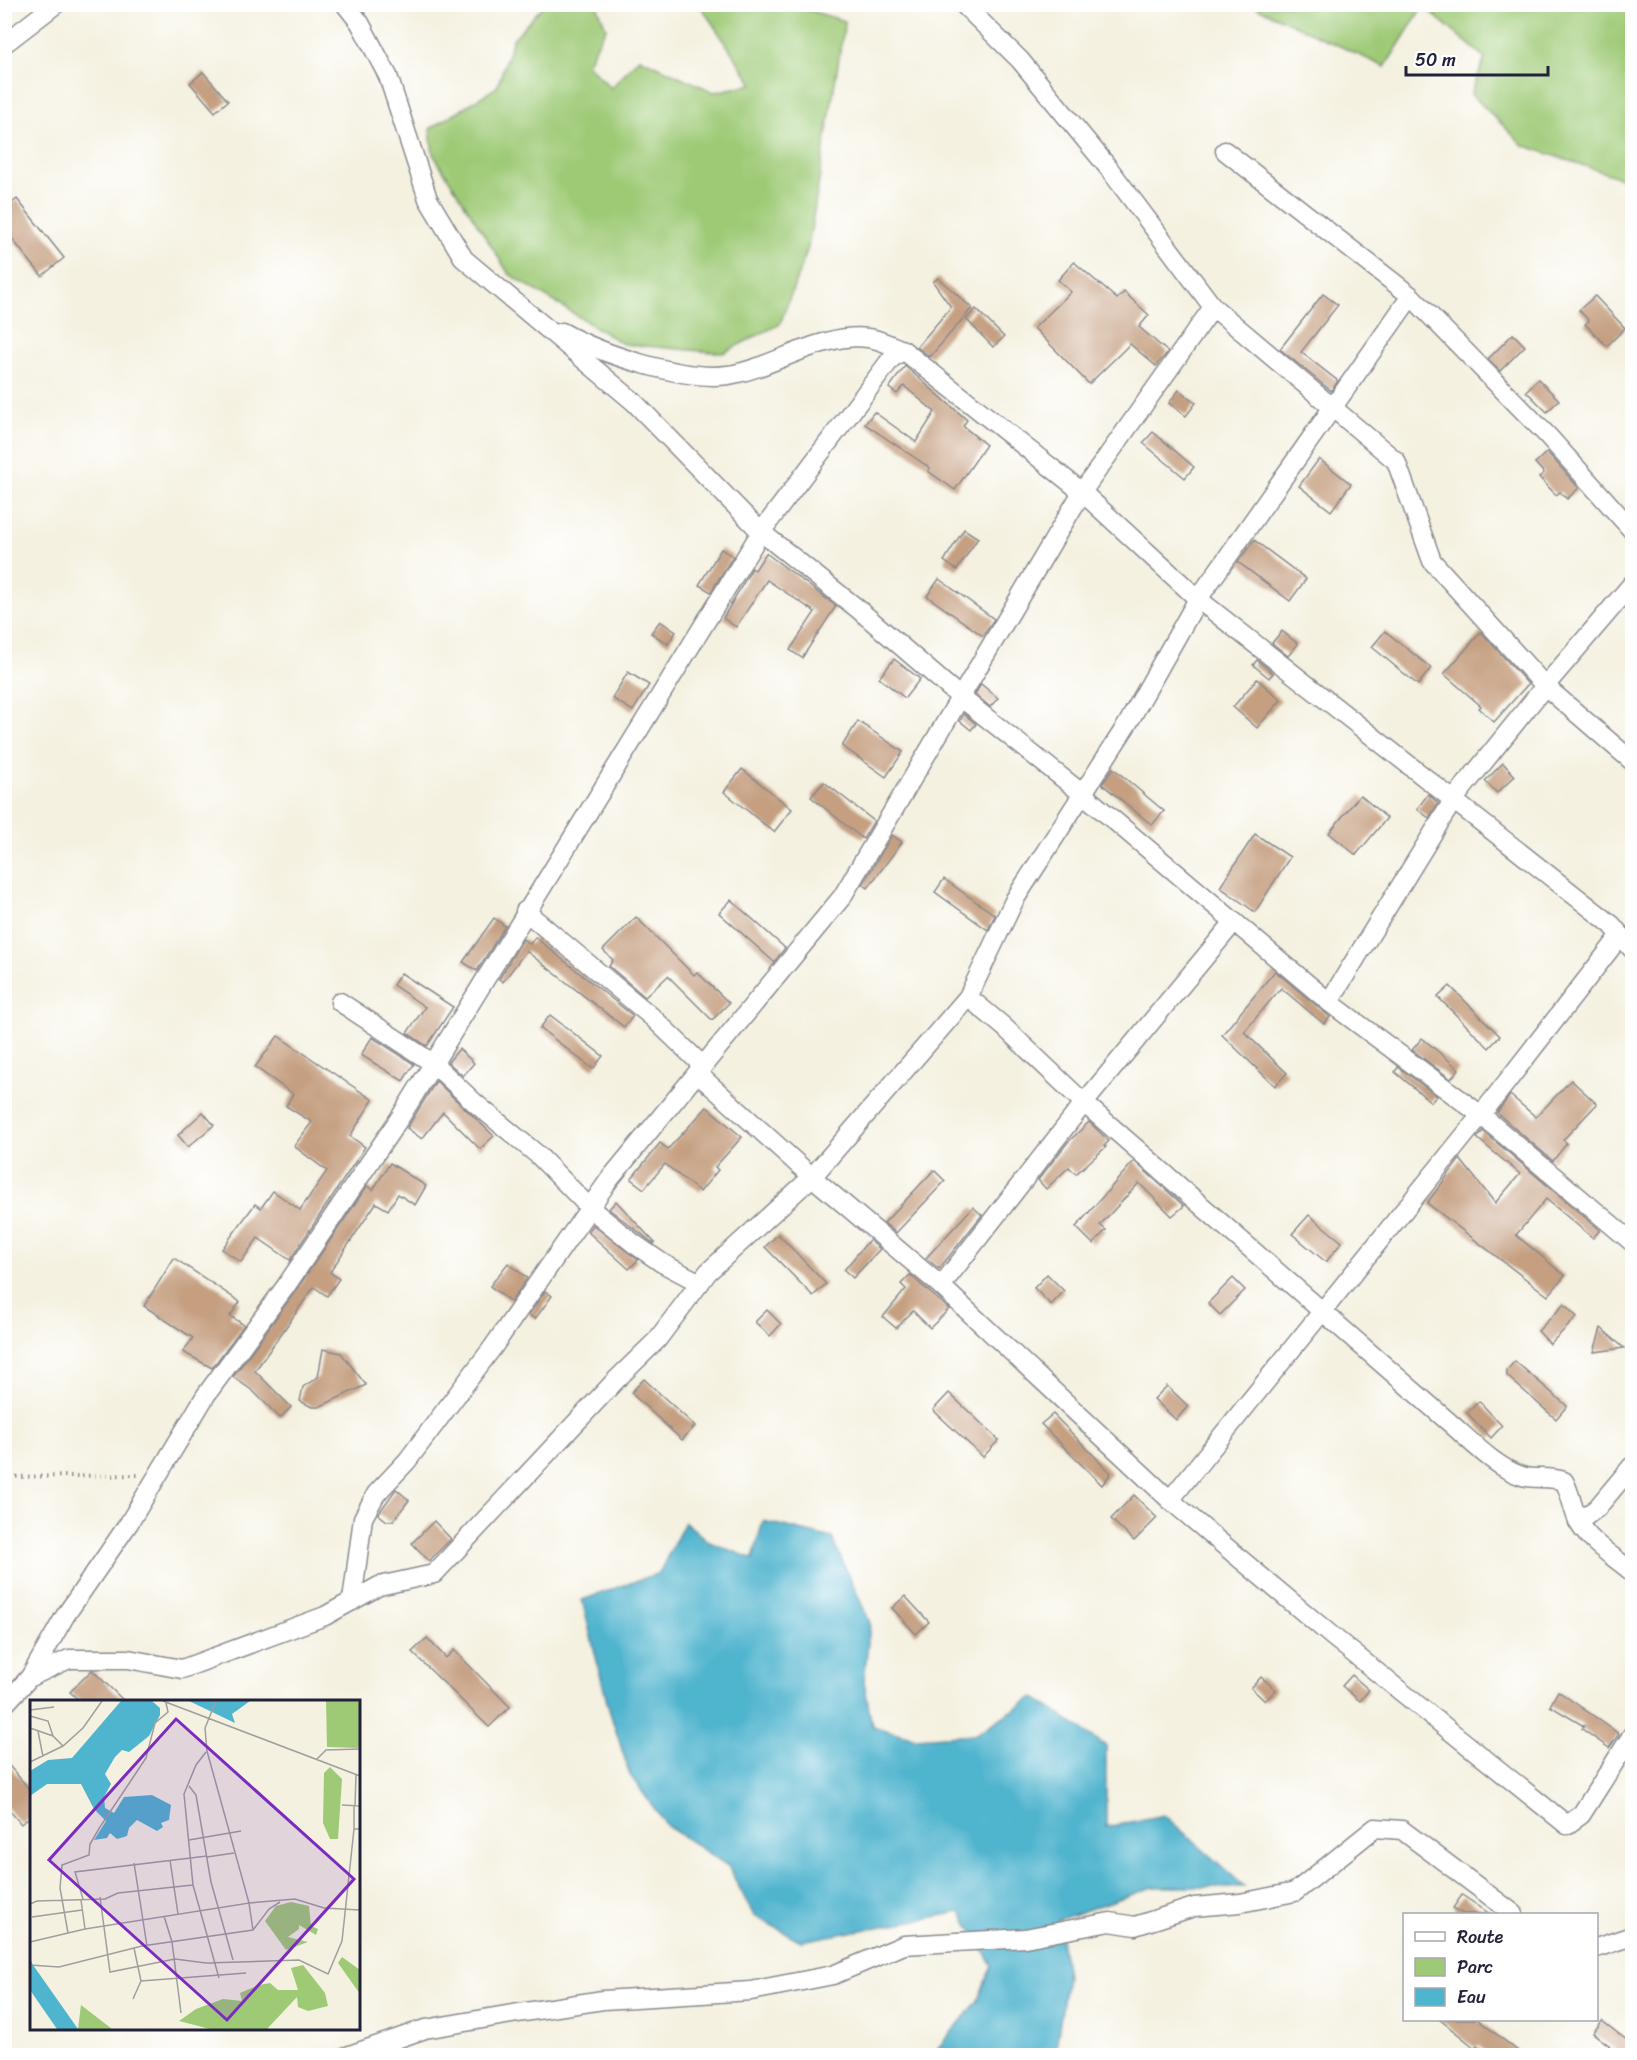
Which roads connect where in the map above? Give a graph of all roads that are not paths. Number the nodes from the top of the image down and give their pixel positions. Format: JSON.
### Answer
{"nodes":[{"id":1,"x":56,"y":4,"type":"edge"},
{"id":2,"x":345,"y":4,"type":"edge"},
{"id":3,"x":963,"y":4,"type":"edge"},
{"id":4,"x":7,"y":37,"type":"edge"},
{"id":5,"x":1225,"y":151,"type":"dead end"},
{"id":6,"x":1411,"y":296,"type":"junction"},
{"id":7,"x":1213,"y":308,"type":"junction"},
{"id":8,"x":521,"y":309,"type":"junction"},
{"id":9,"x":903,"y":350,"type":"junction"},
{"id":10,"x":1334,"y":408,"type":"junction"},
{"id":11,"x":1082,"y":492,"type":"junction"},
{"id":12,"x":1632,"y":530,"type":"edge"},
{"id":13,"x":760,"y":532,"type":"junction"},
{"id":14,"x":1632,"y":584,"type":"edge"},
{"id":15,"x":1198,"y":599,"type":"junction"},
{"id":16,"x":1545,"y":686,"type":"junction"},
{"id":17,"x":959,"y":696,"type":"junction"},
{"id":18,"x":1632,"y":760,"type":"edge"},
{"id":19,"x":1084,"y":795,"type":"junction"},
{"id":20,"x":1454,"y":799,"type":"junction"},
{"id":21,"x":525,"y":912,"type":"junction"},
{"id":22,"x":1234,"y":922,"type":"junction"},
{"id":23,"x":1627,"y":942,"type":"edge"},
{"id":24,"x":968,"y":997,"type":"junction"},
{"id":25,"x":340,"y":1002,"type":"dead end"},
{"id":26,"x":1329,"y":1002,"type":"junction"},
{"id":27,"x":434,"y":1064,"type":"junction"},
{"id":28,"x":700,"y":1069,"type":"junction"},
{"id":29,"x":1084,"y":1103,"type":"junction"},
{"id":30,"x":1481,"y":1115,"type":"junction"},
{"id":31,"x":812,"y":1177,"type":"junction"},
{"id":32,"x":590,"y":1208,"type":"junction"},
{"id":33,"x":1632,"y":1242,"type":"edge"},
{"id":34,"x":700,"y":1283,"type":"junction"},
{"id":35,"x":941,"y":1286,"type":"junction"},
{"id":36,"x":1323,"y":1310,"type":"junction"},
{"id":37,"x":1632,"y":1466,"type":"edge"},
{"id":38,"x":1170,"y":1500,"type":"junction"},
{"id":39,"x":1578,"y":1522,"type":"junction"},
{"id":40,"x":1632,"y":1572,"type":"edge"},
{"id":41,"x":352,"y":1601,"type":"junction"},
{"id":42,"x":30,"y":1677,"type":"junction"},
{"id":43,"x":4,"y":1705,"type":"edge"},
{"id":44,"x":1632,"y":1735,"type":"edge"},
{"id":45,"x":1513,"y":1913,"type":"edge"},
{"id":46,"x":1632,"y":1936,"type":"edge"},
{"id":47,"x":1598,"y":1947,"type":"edge"},
{"id":48,"x":346,"y":2055,"type":"edge"}],
"edges":[{"from":1,"to":4,"type":"street"},
{"from":2,"to":8,"type":"street"},
{"from":3,"to":7,"type":"street"},
{"from":5,"to":6,"type":"street"},
{"from":6,"to":10,"type":"street"},
{"from":6,"to":12,"type":"street"},
{"from":7,"to":10,"type":"street"},
{"from":7,"to":11,"type":"street"},
{"from":8,"to":9,"type":"street"},
{"from":8,"to":13,"type":"street"},
{"from":9,"to":11,"type":"street"},
{"from":9,"to":13,"type":"street"},
{"from":10,"to":15,"type":"street"},
{"from":10,"to":16,"type":"street"},
{"from":11,"to":15,"type":"street"},
{"from":11,"to":17,"type":"street"},
{"from":13,"to":17,"type":"street"},
{"from":13,"to":21,"type":"street"},
{"from":14,"to":16,"type":"street"},
{"from":15,"to":19,"type":"street"},
{"from":15,"to":20,"type":"street"},
{"from":16,"to":18,"type":"street"},
{"from":16,"to":20,"type":"street"},
{"from":17,"to":19,"type":"street"},
{"from":17,"to":28,"type":"street"},
{"from":19,"to":22,"type":"street"},
{"from":19,"to":24,"type":"street"},
{"from":20,"to":23,"type":"street"},
{"from":20,"to":26,"type":"street"},
{"from":21,"to":27,"type":"street"},
{"from":21,"to":28,"type":"street"},
{"from":22,"to":26,"type":"street"},
{"from":22,"to":29,"type":"street"},
{"from":23,"to":30,"type":"street"},
{"from":24,"to":29,"type":"street"},
{"from":24,"to":31,"type":"street"},
{"from":25,"to":27,"type":"street"},
{"from":26,"to":30,"type":"street"},
{"from":27,"to":32,"type":"street"},
{"from":27,"to":42,"type":"street"},
{"from":28,"to":31,"type":"street"},
{"from":28,"to":32,"type":"street"},
{"from":29,"to":35,"type":"street"},
{"from":29,"to":36,"type":"street"},
{"from":30,"to":33,"type":"street"},
{"from":30,"to":36,"type":"street"},
{"from":31,"to":34,"type":"street"},
{"from":31,"to":35,"type":"street"},
{"from":32,"to":34,"type":"street"},
{"from":32,"to":41,"type":"street"},
{"from":34,"to":41,"type":"street"},
{"from":35,"to":38,"type":"street"},
{"from":36,"to":38,"type":"street"},
{"from":36,"to":39,"type":"street"},
{"from":37,"to":39,"type":"street"},
{"from":38,"to":44,"type":"street"},
{"from":39,"to":40,"type":"street"},
{"from":41,"to":42,"type":"street"},
{"from":42,"to":43,"type":"street"},
{"from":45,"to":48,"type":"street"},
{"from":46,"to":47,"type":"street"}]}
